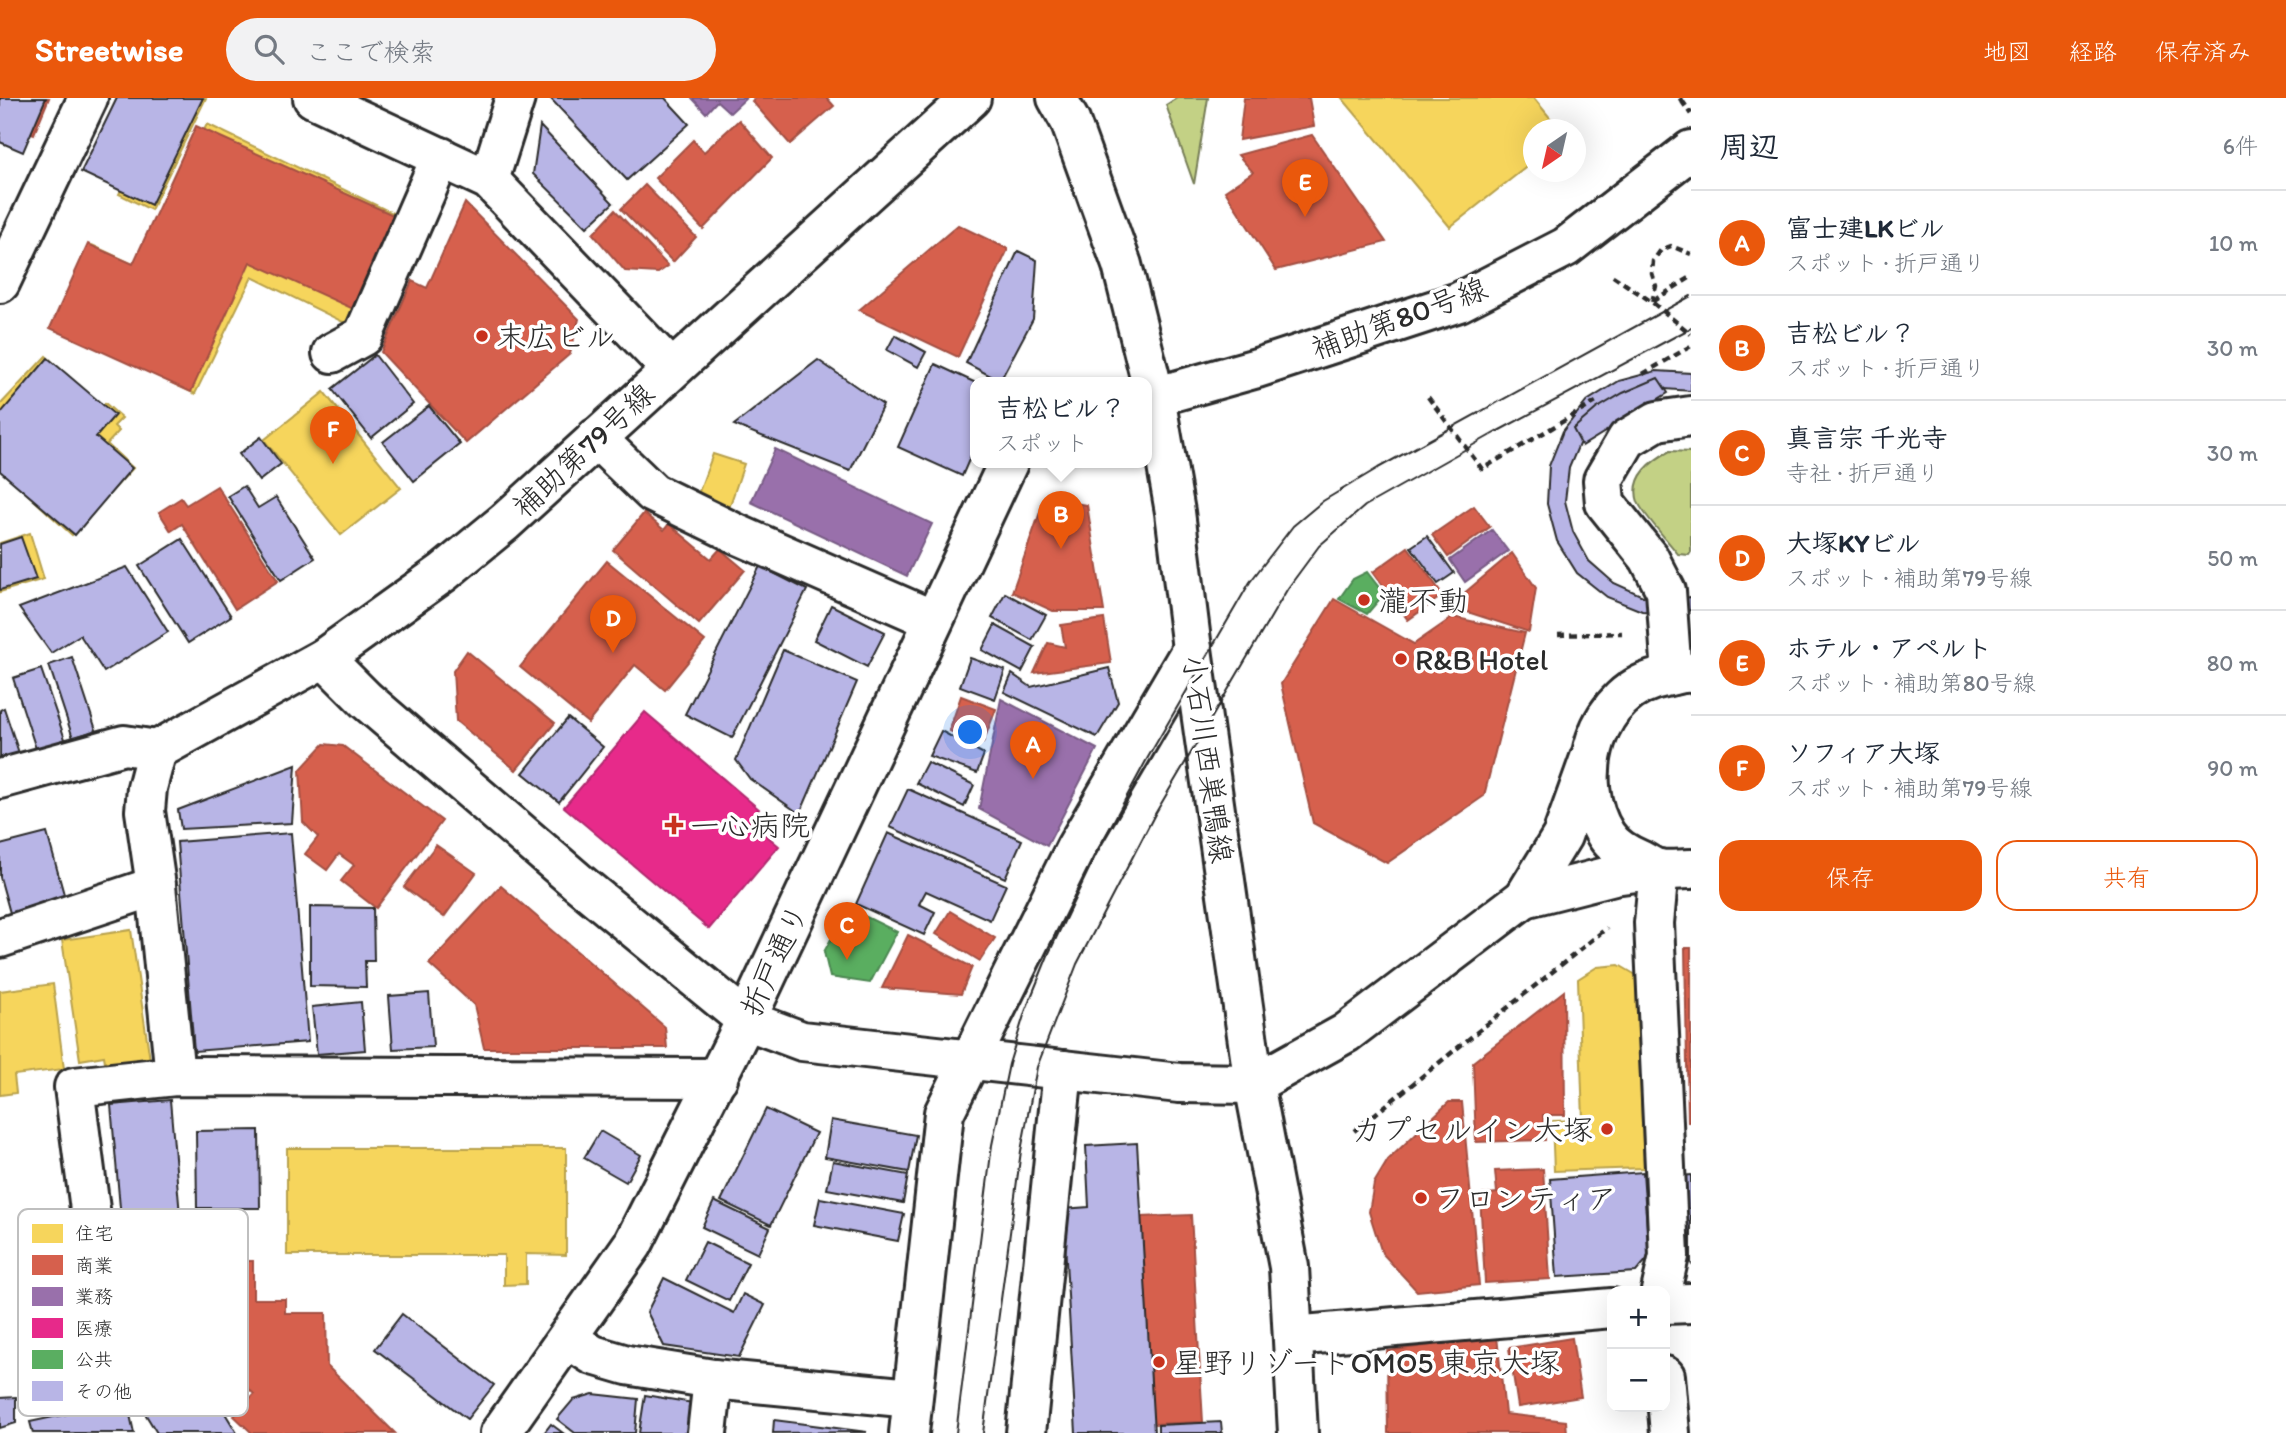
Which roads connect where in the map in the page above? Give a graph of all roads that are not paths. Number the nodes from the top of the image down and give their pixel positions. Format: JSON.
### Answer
{"nodes":[{"id":1,"x":88,"y":98,"type":"edge"},
{"id":2,"x":313,"y":98,"type":"edge"},
{"id":3,"x":515,"y":98,"type":"edge"},
{"id":4,"x":971,"y":98,"type":"edge"},
{"id":5,"x":1058,"y":98,"type":"edge"},
{"id":6,"x":1691,"y":150,"type":"edge"},
{"id":7,"x":440,"y":157,"type":"junction"},
{"id":8,"x":489,"y":180,"type":"junction"},
{"id":9,"x":0,"y":283,"type":"edge"},
{"id":10,"x":332,"y":353,"type":"dead end"},
{"id":11,"x":671,"y":369,"type":"junction"},
{"id":12,"x":1146,"y":377,"type":"edge"},
{"id":13,"x":1152,"y":398,"type":"edge"},
{"id":14,"x":1152,"y":403,"type":"edge"},
{"id":15,"x":1691,"y":416,"type":"edge"},
{"id":16,"x":596,"y":438,"type":"junction"},
{"id":17,"x":1006,"y":468,"type":"edge"},
{"id":18,"x":933,"y":620,"type":"junction"},
{"id":19,"x":1192,"y":649,"type":"junction"},
{"id":20,"x":324,"y":658,"type":"junction"},
{"id":21,"x":1682,"y":674,"type":"edge"},
{"id":22,"x":157,"y":750,"type":"junction"},
{"id":23,"x":1590,"y":758,"type":"junction"},
{"id":24,"x":0,"y":779,"type":"edge"},
{"id":25,"x":1675,"y":869,"type":"edge"},
{"id":26,"x":156,"y":886,"type":"junction"},
{"id":27,"x":1524,"y":898,"type":"junction"},
{"id":28,"x":0,"y":938,"type":"edge"},
{"id":29,"x":746,"y":1020,"type":"junction"},
{"id":30,"x":970,"y":1060,"type":"junction"},
{"id":31,"x":1063,"y":1070,"type":"junction"},
{"id":32,"x":176,"y":1076,"type":"junction"},
{"id":33,"x":718,"y":1078,"type":"junction"},
{"id":34,"x":1254,"y":1084,"type":"junction"},
{"id":35,"x":90,"y":1209,"type":"edge"},
{"id":36,"x":1662,"y":1286,"type":"edge"},
{"id":37,"x":1691,"y":1303,"type":"edge"},
{"id":38,"x":1670,"y":1304,"type":"edge"},
{"id":39,"x":1607,"y":1308,"type":"edge"},
{"id":40,"x":1293,"y":1336,"type":"junction"},
{"id":41,"x":568,"y":1339,"type":"junction"},
{"id":42,"x":713,"y":1379,"type":"junction"},
{"id":43,"x":1668,"y":1412,"type":"edge"},
{"id":44,"x":910,"y":1415,"type":"edge"},
{"id":45,"x":500,"y":1433,"type":"edge"},
{"id":46,"x":707,"y":1433,"type":"edge"},
{"id":47,"x":1026,"y":1433,"type":"edge"},
{"id":48,"x":1298,"y":1433,"type":"edge"},
{"id":49,"x":1670,"y":1433,"type":"edge"}],
"edges":[{"from":1,"to":9,"type":"street"},
{"from":2,"to":7,"type":"street"},
{"from":3,"to":8,"type":"street"},
{"from":4,"to":11,"type":"street","name":"補助第79号線"},
{"from":5,"to":12,"type":"street","name":"小石川西巣鴨線"},
{"from":6,"to":13,"type":"street","name":"補助第80号線"},
{"from":7,"to":8,"type":"street"},
{"from":7,"to":10,"type":"street"},
{"from":8,"to":11,"type":"street"},
{"from":11,"to":16,"type":"street","name":"補助第79号線"},
{"from":14,"to":19,"type":"street","name":"小石川西巣鴨線"},
{"from":15,"to":21,"type":"street"},
{"from":16,"to":18,"type":"street"},
{"from":16,"to":20,"type":"street","name":"補助第79号線"},
{"from":17,"to":18,"type":"street","name":"折戸通り"},
{"from":18,"to":29,"type":"street","name":"折戸通り"},
{"from":19,"to":30,"type":"street"},
{"from":19,"to":34,"type":"street","name":"小石川西巣鴨線"},
{"from":20,"to":22,"type":"street","name":"補助第79号線"},
{"from":20,"to":29,"type":"street"},
{"from":21,"to":23,"type":"street"},
{"from":22,"to":24,"type":"street"},
{"from":22,"to":26,"type":"street"},
{"from":23,"to":25,"type":"street"},
{"from":23,"to":27,"type":"street"},
{"from":25,"to":27,"type":"street"},
{"from":25,"to":36,"type":"street"},
{"from":26,"to":28,"type":"street"},
{"from":26,"to":32,"type":"street"},
{"from":27,"to":34,"type":"street"},
{"from":29,"to":30,"type":"street"},
{"from":29,"to":33,"type":"street","name":"折戸通り"},
{"from":30,"to":31,"type":"street"},
{"from":30,"to":44,"type":"street"},
{"from":31,"to":34,"type":"street"},
{"from":31,"to":47,"type":"street"},
{"from":32,"to":33,"type":"street"},
{"from":32,"to":35,"type":"street"},
{"from":33,"to":41,"type":"street","name":"折戸通り"},
{"from":34,"to":40,"type":"street","name":"小石川西巣鴨線"},
{"from":37,"to":38,"type":"street"},
{"from":39,"to":40,"type":"street"},
{"from":40,"to":48,"type":"street","name":"小石川西巣鴨線"},
{"from":41,"to":42,"type":"street"},
{"from":41,"to":45,"type":"street","name":"折戸通り"},
{"from":42,"to":44,"type":"street"},
{"from":42,"to":46,"type":"street"},
{"from":43,"to":49,"type":"street"}]}
